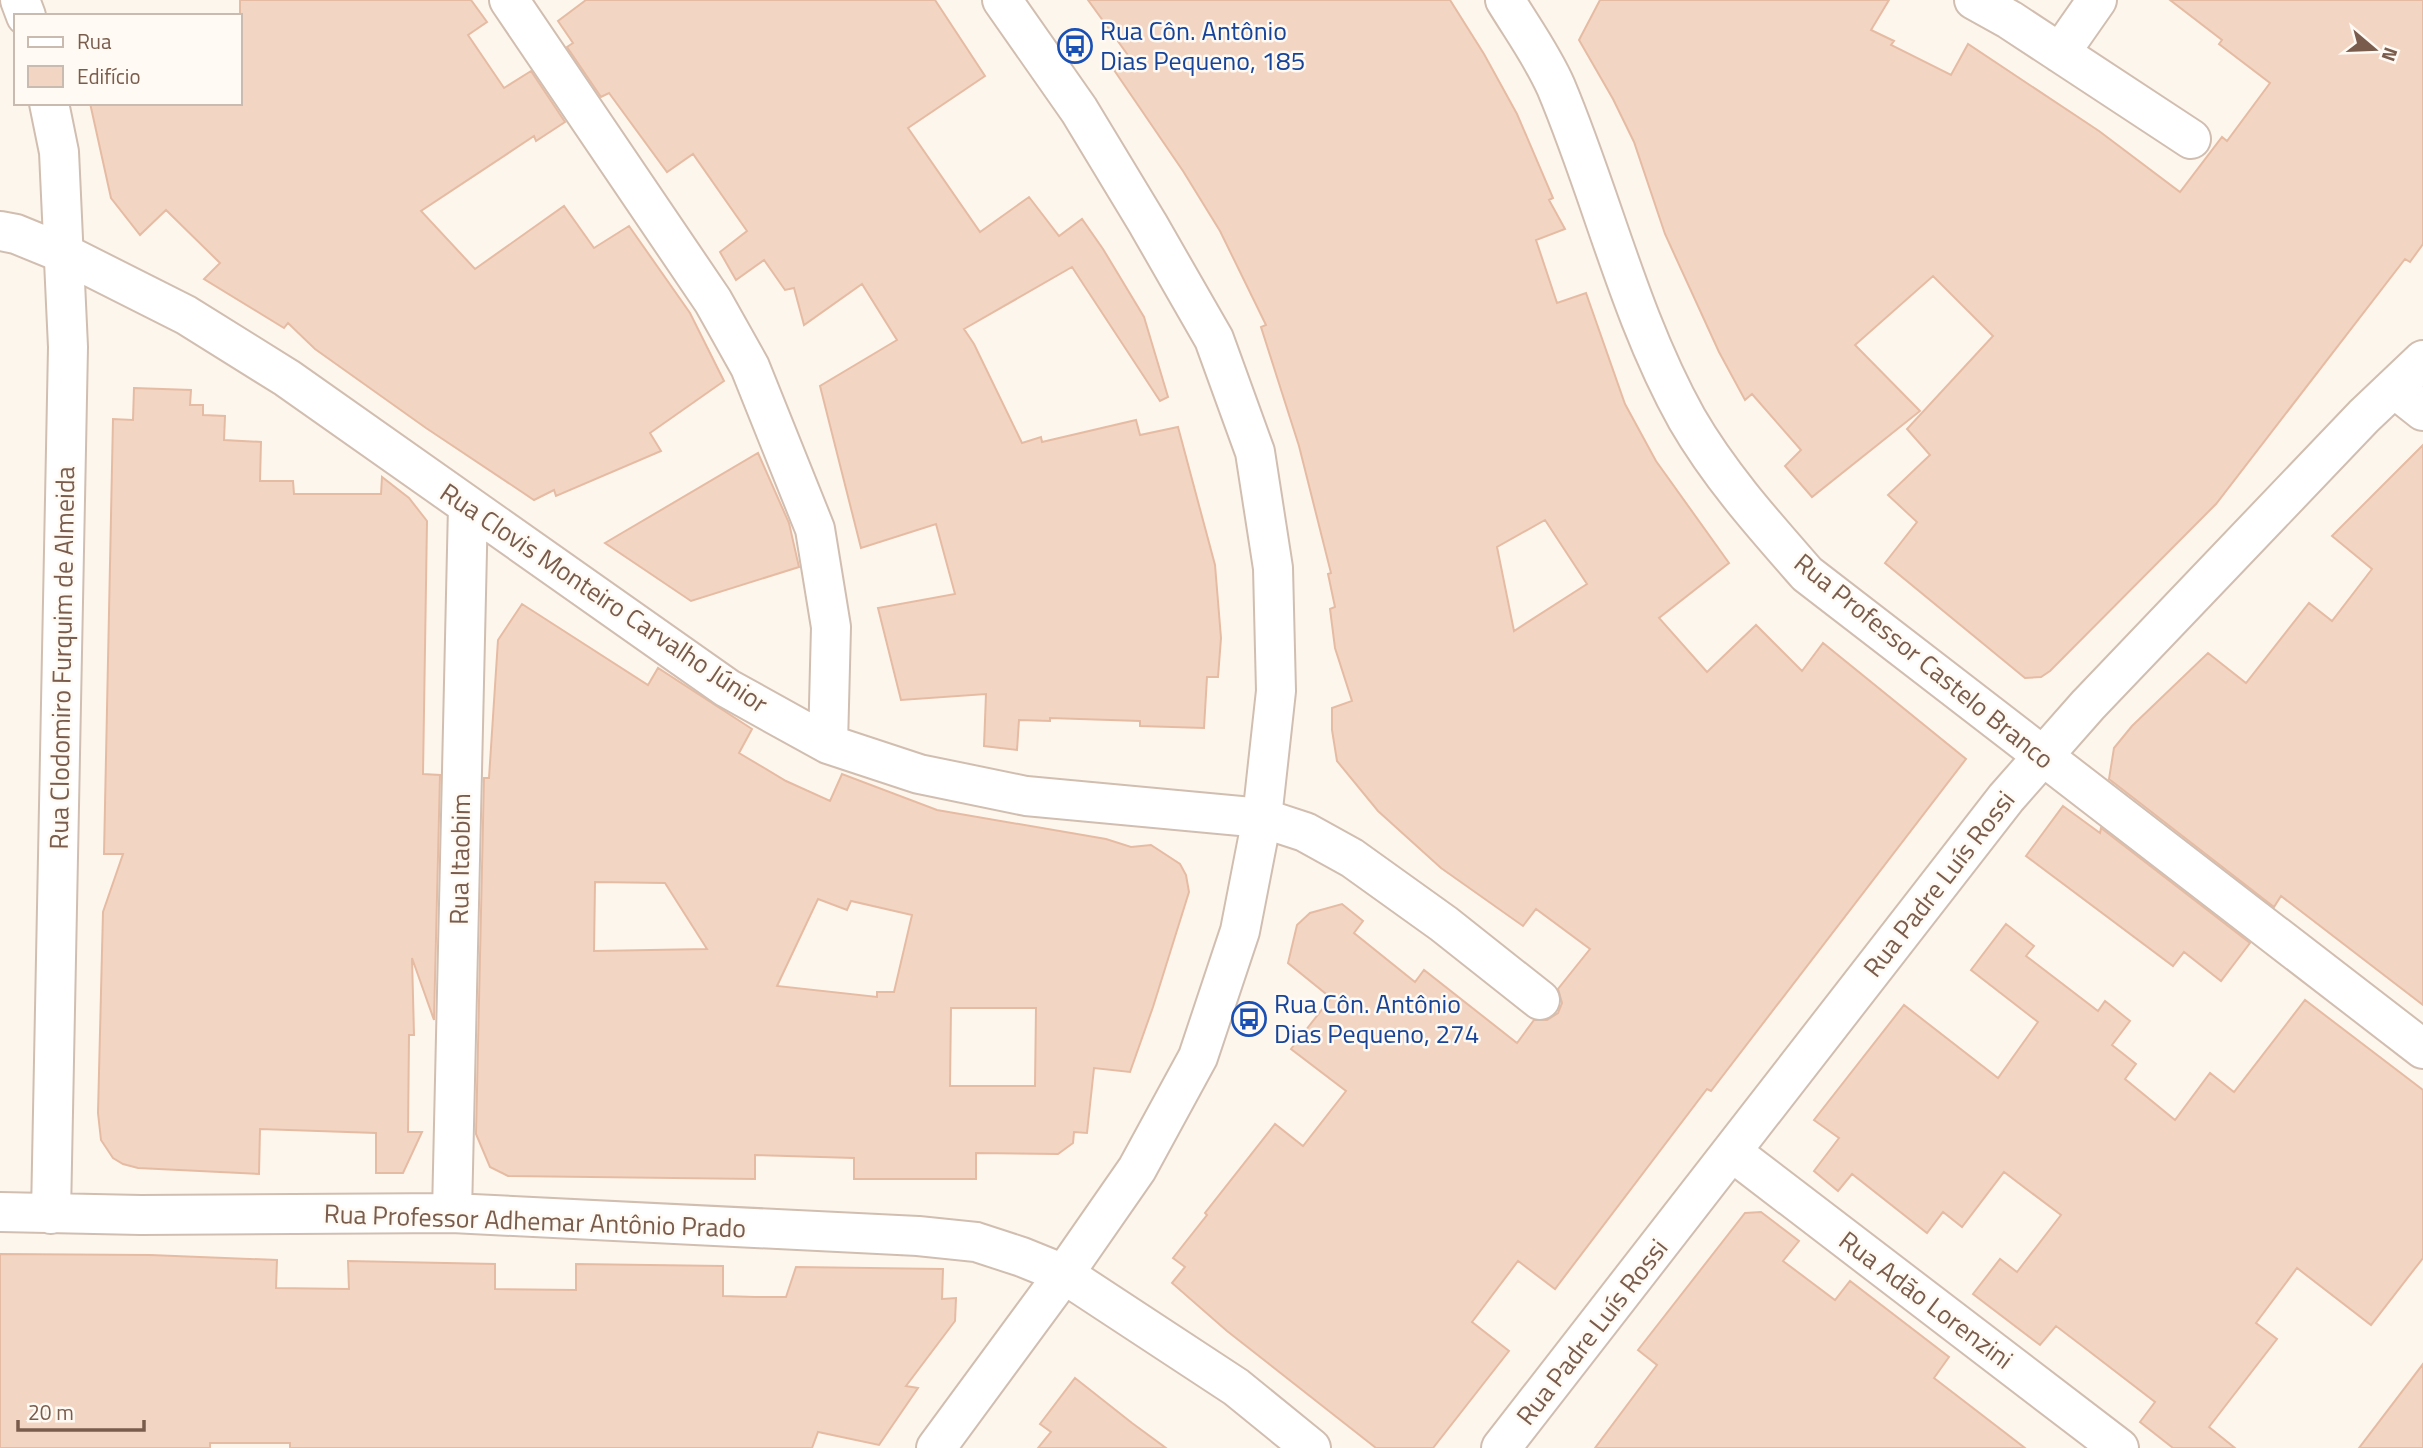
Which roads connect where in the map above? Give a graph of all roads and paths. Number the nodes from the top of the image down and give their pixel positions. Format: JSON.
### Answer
{"nodes":[{"id":1,"x":509,"y":0,"type":"edge"},
{"id":2,"x":1002,"y":0,"type":"edge"},
{"id":3,"x":1505,"y":0,"type":"edge"},
{"id":4,"x":1974,"y":0,"type":"edge"},
{"id":5,"x":2097,"y":0,"type":"edge"},
{"id":6,"x":2060,"y":53,"type":"junction"},
{"id":7,"x":49,"y":105,"type":"edge"},
{"id":8,"x":2191,"y":139,"type":"dead end"},
{"id":9,"x":0,"y":231,"type":"edge"},
{"id":10,"x":65,"y":254,"type":"junction"},
{"id":11,"x":2423,"y":360,"type":"edge"},
{"id":12,"x":2409,"y":399,"type":"edge"},
{"id":13,"x":468,"y":506,"type":"junction"},
{"id":14,"x":828,"y":744,"type":"junction"},
{"id":15,"x":2041,"y":756,"type":"junction"},
{"id":16,"x":1262,"y":818,"type":"junction"},
{"id":17,"x":1540,"y":1000,"type":"dead end"},
{"id":18,"x":2423,"y":1049,"type":"edge"},
{"id":19,"x":1732,"y":1152,"type":"junction"},
{"id":20,"x":0,"y":1212,"type":"edge"},
{"id":21,"x":452,"y":1213,"type":"junction"},
{"id":22,"x":51,"y":1214,"type":"junction"},
{"id":23,"x":1064,"y":1274,"type":"junction"},
{"id":24,"x":936,"y":1448,"type":"edge"},
{"id":25,"x":1311,"y":1448,"type":"edge"},
{"id":26,"x":1501,"y":1448,"type":"edge"},
{"id":27,"x":2119,"y":1448,"type":"edge"}],
"edges":[{"from":1,"to":14,"type":"street"},
{"from":2,"to":16,"type":"street"},
{"from":3,"to":15,"type":"street","name":"Rua Professor Castelo Branco"},
{"from":4,"to":6,"type":"street"},
{"from":5,"to":6,"type":"street"},
{"from":6,"to":8,"type":"street"},
{"from":7,"to":10,"type":"street","name":"Rua Clodomiro Furquim de Almeida"},
{"from":9,"to":10,"type":"street","name":"Rua Clovis Monteiro Carvalho Júnior"},
{"from":10,"to":13,"type":"street","name":"Rua Clovis Monteiro Carvalho Júnior"},
{"from":10,"to":22,"type":"street","name":"Rua Clodomiro Furquim de Almeida"},
{"from":11,"to":12,"type":"street","name":"Rua Padre Luís Rossi"},
{"from":12,"to":15,"type":"street","name":"Rua Padre Luís Rossi"},
{"from":13,"to":14,"type":"street","name":"Rua Clovis Monteiro Carvalho Júnior"},
{"from":13,"to":21,"type":"street","name":"Rua Itaobim"},
{"from":14,"to":16,"type":"street","name":"Rua Clovis Monteiro Carvalho Júnior"},
{"from":15,"to":18,"type":"street","name":"Rua Professor Castelo Branco"},
{"from":15,"to":19,"type":"street","name":"Rua Padre Luís Rossi"},
{"from":16,"to":17,"type":"street","name":"Rua Clovis Monteiro Carvalho Júnior"},
{"from":16,"to":23,"type":"street"},
{"from":19,"to":26,"type":"street","name":"Rua Padre Luís Rossi"},
{"from":19,"to":27,"type":"street","name":"Rua Adão Lorenzini"},
{"from":20,"to":22,"type":"street","name":"Rua Professor Adhemar Antônio Prado"},
{"from":21,"to":22,"type":"street","name":"Rua Professor Adhemar Antônio Prado"},
{"from":21,"to":23,"type":"street","name":"Rua Professor Adhemar Antônio Prado"},
{"from":23,"to":24,"type":"street"},
{"from":23,"to":25,"type":"street","name":"Rua Professor Adhemar Antônio Prado"}]}
